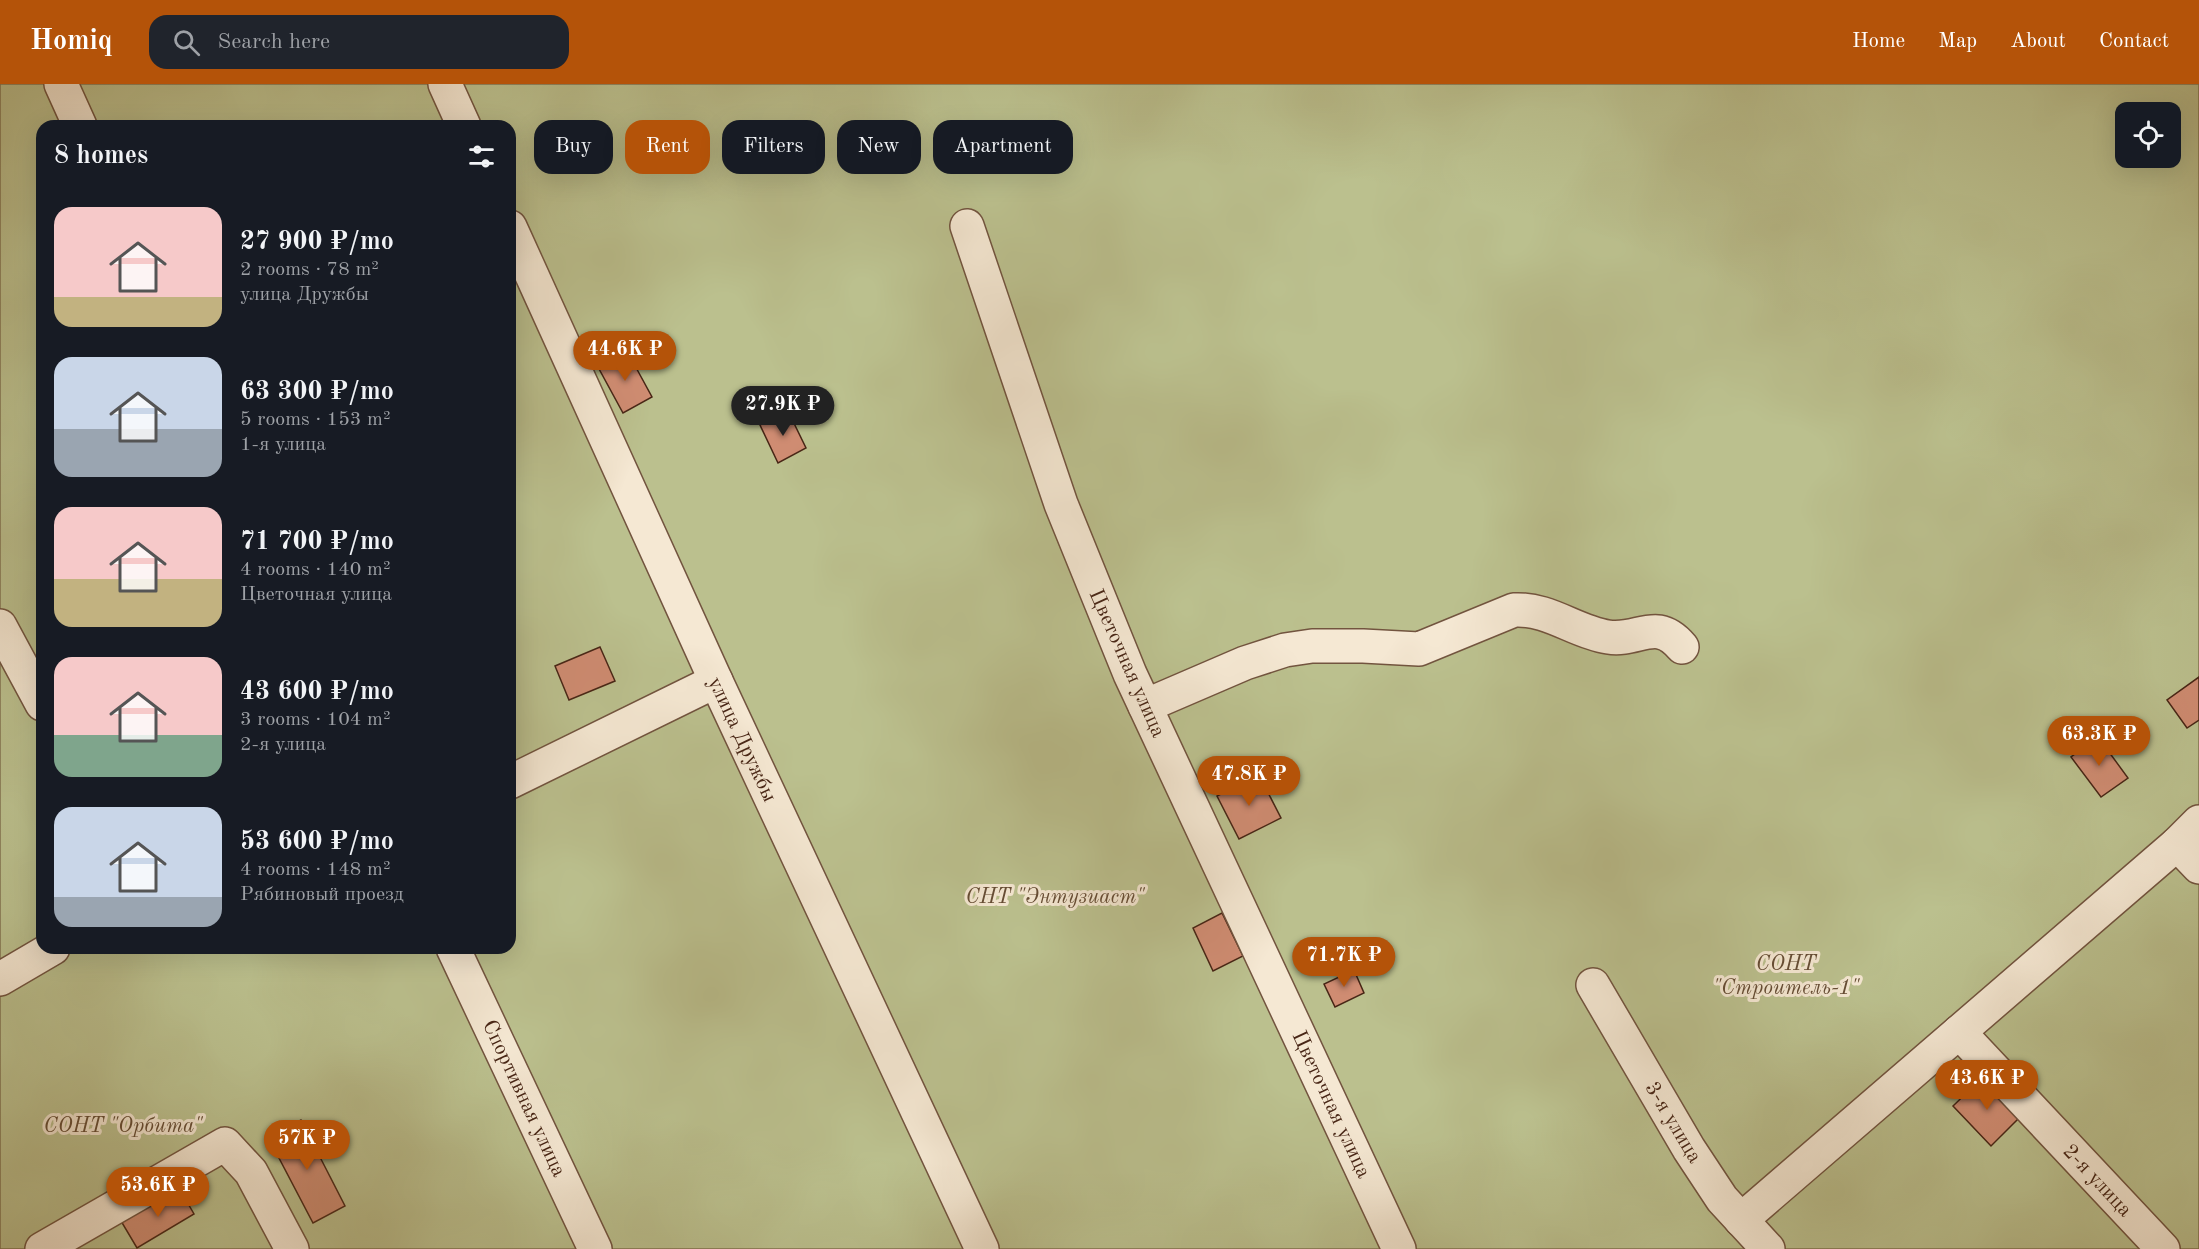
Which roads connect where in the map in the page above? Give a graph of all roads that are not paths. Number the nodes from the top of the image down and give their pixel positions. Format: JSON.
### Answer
{"nodes":[{"id":1,"x":61,"y":84,"type":"edge"},
{"id":2,"x":445,"y":84,"type":"edge"},
{"id":3,"x":77,"y":120,"type":"edge"},
{"id":4,"x":461,"y":120,"type":"edge"},
{"id":5,"x":967,"y":226,"type":"dead end"},
{"id":6,"x":516,"y":240,"type":"edge"},
{"id":7,"x":0,"y":626,"type":"edge"},
{"id":8,"x":1682,"y":646,"type":"dead end"},
{"id":9,"x":716,"y":681,"type":"junction"},
{"id":10,"x":36,"y":693,"type":"edge"},
{"id":11,"x":1145,"y":706,"type":"junction"},
{"id":12,"x":516,"y":779,"type":"edge"},
{"id":13,"x":2188,"y":833,"type":"edge"},
{"id":14,"x":2199,"y":867,"type":"edge"},
{"id":15,"x":43,"y":954,"type":"edge"},
{"id":16,"x":456,"y":954,"type":"edge"},
{"id":17,"x":0,"y":979,"type":"edge"},
{"id":18,"x":1593,"y":985,"type":"dead end"},
{"id":19,"x":1959,"y":1032,"type":"junction"},
{"id":20,"x":1741,"y":1220,"type":"junction"},
{"id":21,"x":42,"y":1249,"type":"edge"},
{"id":22,"x":292,"y":1249,"type":"edge"},
{"id":23,"x":595,"y":1249,"type":"edge"},
{"id":24,"x":982,"y":1249,"type":"edge"},
{"id":25,"x":1399,"y":1249,"type":"edge"},
{"id":26,"x":1768,"y":1249,"type":"edge"},
{"id":27,"x":2163,"y":1249,"type":"edge"}],
"edges":[{"from":1,"to":3,"type":"street"},
{"from":2,"to":4,"type":"street"},
{"from":5,"to":11,"type":"street","name":"Цветочная улица"},
{"from":6,"to":9,"type":"street","name":"улица Дружбы"},
{"from":7,"to":10,"type":"street"},
{"from":8,"to":11,"type":"street"},
{"from":9,"to":12,"type":"street"},
{"from":9,"to":24,"type":"street","name":"улица Дружбы"},
{"from":11,"to":25,"type":"street","name":"Цветочная улица"},
{"from":13,"to":14,"type":"street"},
{"from":13,"to":19,"type":"street"},
{"from":15,"to":17,"type":"street"},
{"from":16,"to":23,"type":"street","name":"Спортивная улица"},
{"from":18,"to":20,"type":"street","name":"3-я улица"},
{"from":19,"to":20,"type":"street"},
{"from":19,"to":27,"type":"street","name":"2-я улица"},
{"from":20,"to":26,"type":"street","name":"3-я улица"},
{"from":21,"to":22,"type":"street"}]}
